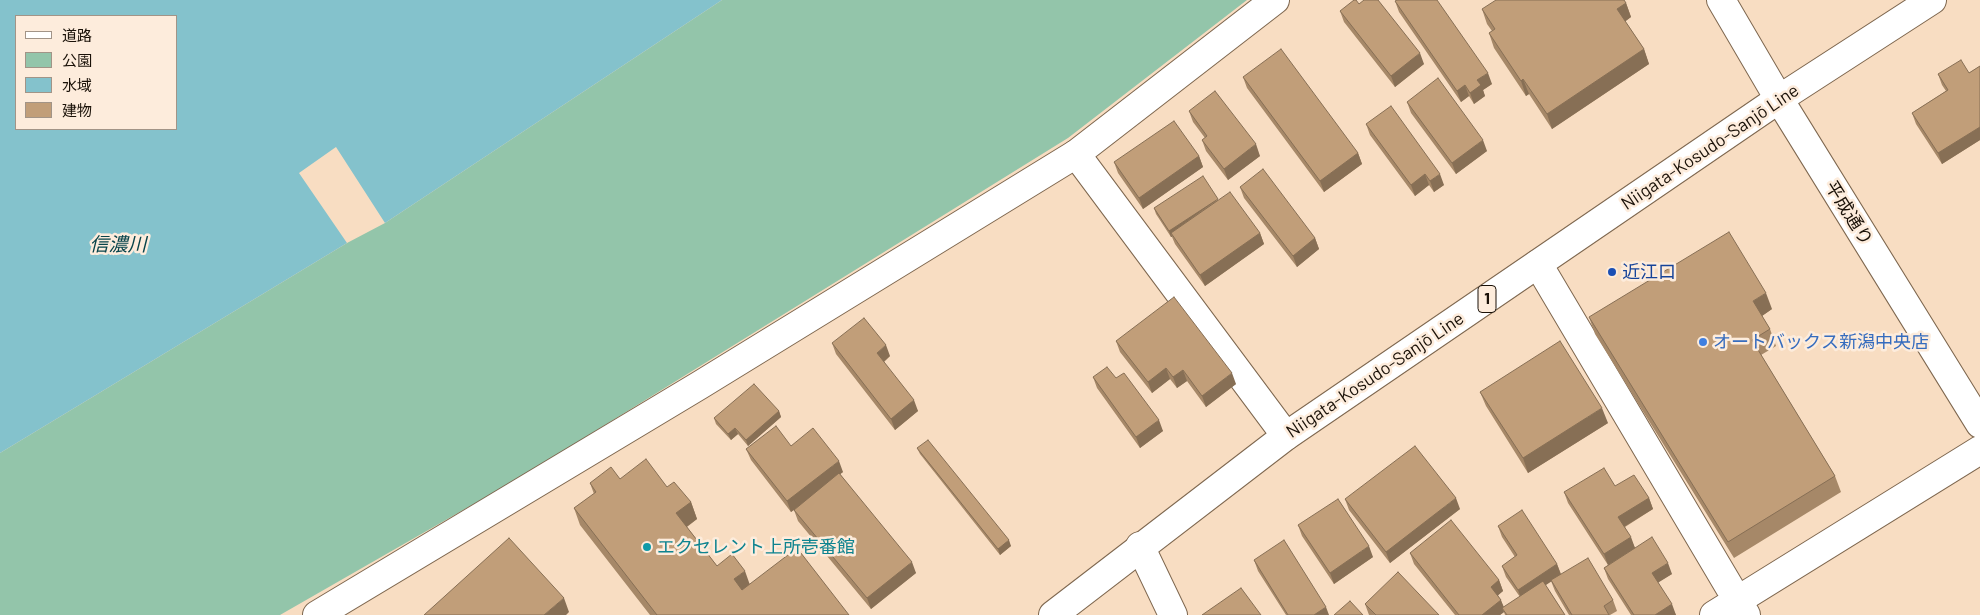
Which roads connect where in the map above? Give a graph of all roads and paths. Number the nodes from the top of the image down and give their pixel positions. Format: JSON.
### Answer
{"nodes":[{"id":1,"x":1275,"y":0,"type":"edge"},
{"id":2,"x":1721,"y":0,"type":"edge"},
{"id":3,"x":1932,"y":0,"type":"edge"},
{"id":4,"x":1779,"y":100,"type":"junction"},
{"id":5,"x":1076,"y":154,"type":"junction"},
{"id":6,"x":1538,"y":264,"type":"junction"},
{"id":7,"x":1980,"y":424,"type":"edge"},
{"id":8,"x":1286,"y":436,"type":"junction"},
{"id":9,"x":1980,"y":450,"type":"edge"},
{"id":10,"x":1140,"y":546,"type":"junction"},
{"id":11,"x":1741,"y":608,"type":"edge"},
{"id":12,"x":317,"y":615,"type":"edge"},
{"id":13,"x":1053,"y":615,"type":"edge"},
{"id":14,"x":1173,"y":615,"type":"edge"},
{"id":15,"x":1714,"y":615,"type":"edge"}],
"edges":[{"from":1,"to":5,"type":"street"},
{"from":2,"to":4,"type":"street","name":"平成通り"},
{"from":3,"to":4,"type":"street","name":"Niigata-Kosudo-Sanjō Line","number":"1"},
{"from":4,"to":6,"type":"street","name":"Niigata-Kosudo-Sanjō Line","number":"1"},
{"from":4,"to":7,"type":"street","name":"平成通り"},
{"from":5,"to":8,"type":"street"},
{"from":5,"to":12,"type":"street"},
{"from":6,"to":8,"type":"street","name":"Niigata-Kosudo-Sanjō Line","number":"1"},
{"from":6,"to":11,"type":"street"},
{"from":8,"to":10,"type":"street","name":"Niigata-Kosudo-Sanjō Line","number":"1"},
{"from":9,"to":11,"type":"street"},
{"from":10,"to":13,"type":"street","name":"Niigata-Kosudo-Sanjō Line","number":"1"},
{"from":10,"to":14,"type":"street"},
{"from":11,"to":15,"type":"street"}]}
